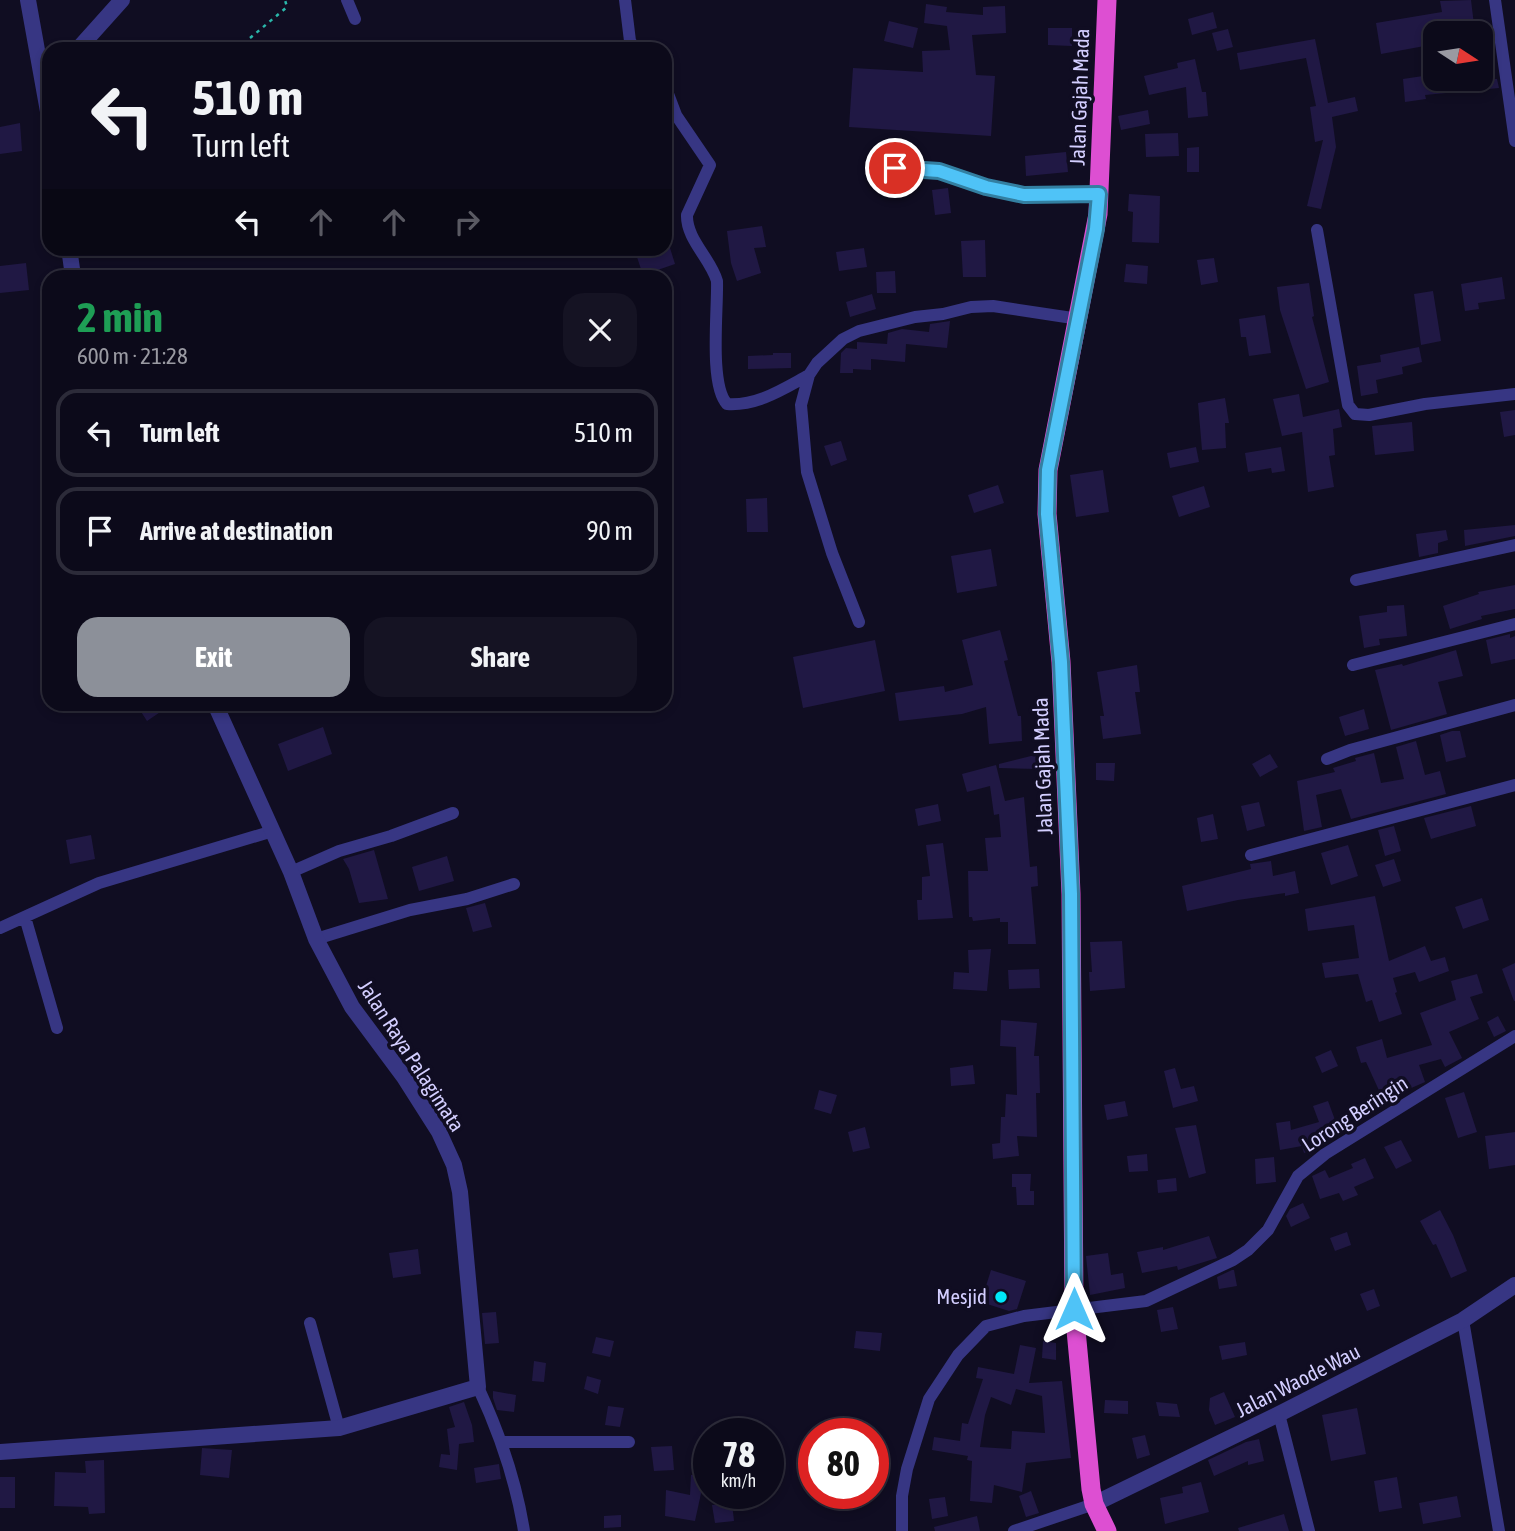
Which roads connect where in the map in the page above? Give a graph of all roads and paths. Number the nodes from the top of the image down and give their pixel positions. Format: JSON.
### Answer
{"nodes":[{"id":1,"x":28,"y":0,"type":"edge"},
{"id":2,"x":122,"y":0,"type":"edge"},
{"id":3,"x":285,"y":0,"type":"edge"},
{"id":4,"x":347,"y":0,"type":"edge"},
{"id":5,"x":625,"y":0,"type":"edge"},
{"id":6,"x":1107,"y":0,"type":"edge"},
{"id":7,"x":1495,"y":0,"type":"edge"},
{"id":8,"x":355,"y":19,"type":"dead end"},
{"id":9,"x":84,"y":42,"type":"edge"},
{"id":10,"x":245,"y":42,"type":"edge"},
{"id":11,"x":631,"y":42,"type":"edge"},
{"id":12,"x":42,"y":64,"type":"edge"},
{"id":13,"x":672,"y":104,"type":"edge"},
{"id":14,"x":1515,"y":141,"type":"edge"},
{"id":15,"x":873,"y":167,"type":"dead end"},
{"id":16,"x":1099,"y":194,"type":"junction"},
{"id":17,"x":1317,"y":230,"type":"dead end"},
{"id":18,"x":1079,"y":319,"type":"junction"},
{"id":19,"x":809,"y":375,"type":"junction"},
{"id":20,"x":1515,"y":394,"type":"edge"},
{"id":21,"x":1515,"y":545,"type":"edge"},
{"id":22,"x":1356,"y":580,"type":"dead end"},
{"id":23,"x":859,"y":622,"type":"dead end"},
{"id":24,"x":1515,"y":624,"type":"edge"},
{"id":25,"x":1353,"y":665,"type":"dead end"},
{"id":26,"x":1515,"y":705,"type":"edge"},
{"id":27,"x":218,"y":711,"type":"edge"},
{"id":28,"x":1327,"y":759,"type":"dead end"},
{"id":29,"x":1515,"y":785,"type":"edge"},
{"id":30,"x":453,"y":813,"type":"dead end"},
{"id":31,"x":273,"y":831,"type":"junction"},
{"id":32,"x":1251,"y":855,"type":"dead end"},
{"id":33,"x":291,"y":873,"type":"junction"},
{"id":34,"x":514,"y":884,"type":"dead end"},
{"id":35,"x":25,"y":917,"type":"junction"},
{"id":36,"x":0,"y":928,"type":"edge"},
{"id":37,"x":316,"y":939,"type":"junction"},
{"id":38,"x":57,"y":1028,"type":"dead end"},
{"id":39,"x":1515,"y":1036,"type":"edge"},
{"id":40,"x":1515,"y":1284,"type":"edge"},
{"id":41,"x":1074,"y":1309,"type":"junction"},
{"id":42,"x":1462,"y":1320,"type":"junction"},
{"id":43,"x":310,"y":1322,"type":"dead end"},
{"id":44,"x":478,"y":1387,"type":"junction"},
{"id":45,"x":1279,"y":1414,"type":"junction"},
{"id":46,"x":339,"y":1427,"type":"junction"},
{"id":47,"x":500,"y":1442,"type":"junction"},
{"id":48,"x":629,"y":1442,"type":"dead end"},
{"id":49,"x":0,"y":1452,"type":"edge"},
{"id":50,"x":1094,"y":1504,"type":"junction"},
{"id":51,"x":524,"y":1531,"type":"edge"},
{"id":52,"x":902,"y":1531,"type":"edge"},
{"id":53,"x":1014,"y":1531,"type":"edge"},
{"id":54,"x":1107,"y":1531,"type":"edge"},
{"id":55,"x":1308,"y":1531,"type":"edge"},
{"id":56,"x":1499,"y":1531,"type":"edge"}],
"edges":[{"from":1,"to":12,"type":"street"},
{"from":2,"to":9,"type":"street"},
{"from":3,"to":10,"type":"path"},
{"from":4,"to":8,"type":"street"},
{"from":5,"to":11,"type":"street"},
{"from":6,"to":16,"type":"highway","name":"Jalan Gajah Mada"},
{"from":7,"to":14,"type":"street"},
{"from":13,"to":19,"type":"street"},
{"from":15,"to":16,"type":"street"},
{"from":16,"to":18,"type":"highway","name":"Jalan Gajah Mada"},
{"from":17,"to":20,"type":"street"},
{"from":18,"to":19,"type":"street"},
{"from":18,"to":41,"type":"highway","name":"Jalan Gajah Mada"},
{"from":19,"to":23,"type":"street"},
{"from":21,"to":22,"type":"street"},
{"from":24,"to":25,"type":"street"},
{"from":26,"to":28,"type":"street"},
{"from":27,"to":31,"type":"street","name":"Jalan Raya Palagimata"},
{"from":29,"to":32,"type":"street"},
{"from":30,"to":33,"type":"street"},
{"from":31,"to":33,"type":"street","name":"Jalan Raya Palagimata"},
{"from":31,"to":35,"type":"street"},
{"from":33,"to":37,"type":"street","name":"Jalan Raya Palagimata"},
{"from":34,"to":37,"type":"street"},
{"from":35,"to":36,"type":"street"},
{"from":35,"to":38,"type":"street"},
{"from":37,"to":44,"type":"street","name":"Jalan Raya Palagimata"},
{"from":39,"to":41,"type":"street","name":"Lorong Beringin"},
{"from":40,"to":42,"type":"street","name":"Jalan Waode Wau"},
{"from":41,"to":50,"type":"highway","name":"Jalan Gajah Mada"},
{"from":41,"to":52,"type":"street","name":"Lorong Beringin"},
{"from":42,"to":45,"type":"street","name":"Jalan Waode Wau"},
{"from":42,"to":56,"type":"street"},
{"from":43,"to":46,"type":"street"},
{"from":44,"to":46,"type":"street"},
{"from":44,"to":47,"type":"street","name":"Jalan Raya Palagimata"},
{"from":45,"to":50,"type":"street","name":"Jalan Waode Wau"},
{"from":45,"to":55,"type":"street"},
{"from":46,"to":49,"type":"street"},
{"from":47,"to":48,"type":"street"},
{"from":47,"to":51,"type":"street","name":"Jalan Raya Palagimata"},
{"from":50,"to":53,"type":"street"},
{"from":50,"to":54,"type":"highway","name":"Jalan Gajah Mada"}]}
